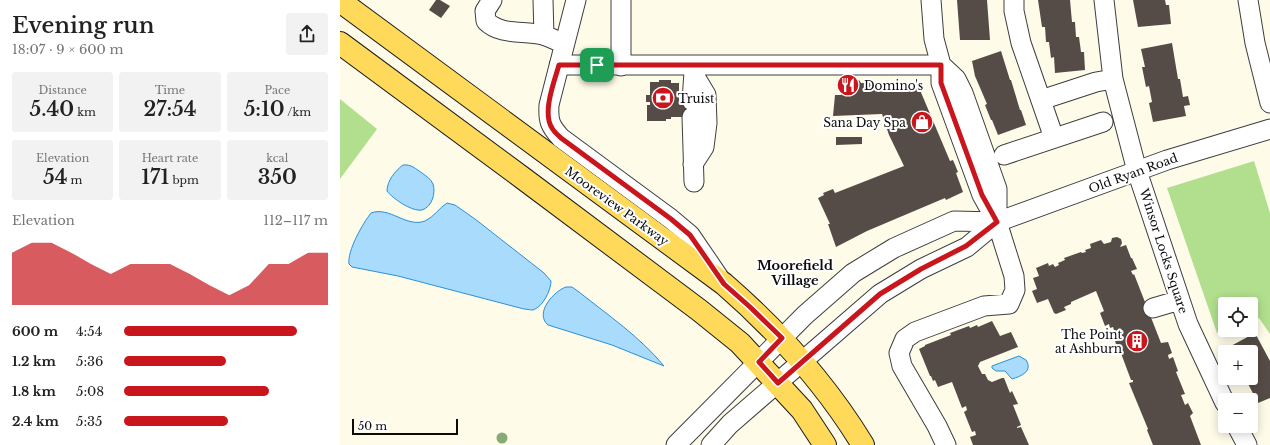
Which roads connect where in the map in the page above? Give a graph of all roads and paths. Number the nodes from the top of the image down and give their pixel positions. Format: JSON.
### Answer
{"nodes":[{"id":1,"x":492,"y":0,"type":"edge"},
{"id":2,"x":543,"y":0,"type":"edge"},
{"id":3,"x":576,"y":0,"type":"edge"},
{"id":4,"x":621,"y":0,"type":"edge"},
{"id":5,"x":930,"y":0,"type":"edge"},
{"id":6,"x":1014,"y":0,"type":"edge"},
{"id":7,"x":1104,"y":0,"type":"edge"},
{"id":8,"x":1248,"y":0,"type":"edge"},
{"id":9,"x":340,"y":1,"type":"edge"},
{"id":10,"x":544,"y":35,"type":"junction"},
{"id":11,"x":1263,"y":41,"type":"edge"},
{"id":12,"x":340,"y":44,"type":"edge"},
{"id":13,"x":564,"y":44,"type":"junction"},
{"id":14,"x":559,"y":65,"type":"junction"},
{"id":15,"x":941,"y":65,"type":"junction"},
{"id":16,"x":621,"y":66,"type":"junction"},
{"id":17,"x":694,"y":71,"type":"junction"},
{"id":18,"x":1113,"y":79,"type":"junction"},
{"id":19,"x":1041,"y":100,"type":"junction"},
{"id":20,"x":1270,"y":103,"type":"edge"},
{"id":21,"x":1103,"y":122,"type":"dead end"},
{"id":22,"x":1270,"y":129,"type":"edge"},
{"id":23,"x":1054,"y":138,"type":"junction"},
{"id":24,"x":1004,"y":155,"type":"dead end"},
{"id":25,"x":1137,"y":171,"type":"junction"},
{"id":26,"x":997,"y":222,"type":"junction"},
{"id":27,"x":724,"y":284,"type":"junction"},
{"id":28,"x":1180,"y":300,"type":"junction"},
{"id":29,"x":1153,"y":308,"type":"dead end"},
{"id":30,"x":782,"y":338,"type":"junction"},
{"id":31,"x":803,"y":361,"type":"junction"},
{"id":32,"x":759,"y":362,"type":"junction"},
{"id":33,"x":778,"y":383,"type":"junction"},
{"id":34,"x":1220,"y":393,"type":"edge"},
{"id":35,"x":1241,"y":433,"type":"edge"},
{"id":36,"x":676,"y":445,"type":"edge"},
{"id":37,"x":711,"y":445,"type":"edge"},
{"id":38,"x":825,"y":445,"type":"edge"},
{"id":39,"x":863,"y":445,"type":"edge"},
{"id":40,"x":946,"y":445,"type":"edge"},
{"id":41,"x":1247,"y":445,"type":"edge"}],
"edges":[{"from":1,"to":10,"type":"street"},
{"from":2,"to":10,"type":"street"},
{"from":3,"to":13,"type":"street"},
{"from":4,"to":16,"type":"street"},
{"from":5,"to":15,"type":"street"},
{"from":6,"to":19,"type":"street"},
{"from":7,"to":18,"type":"street","name":"Winsor Locks Square"},
{"from":8,"to":11,"type":"street"},
{"from":9,"to":27,"type":"main road","name":"Mooreview Parkway"},
{"from":10,"to":13,"type":"street"},
{"from":11,"to":20,"type":"street"},
{"from":12,"to":32,"type":"main road"},
{"from":13,"to":14,"type":"street"},
{"from":14,"to":16,"type":"street"},
{"from":14,"to":27,"type":"street"},
{"from":15,"to":17,"type":"street"},
{"from":15,"to":26,"type":"street"},
{"from":16,"to":17,"type":"street"},
{"from":17,"to":17,"type":"street"},
{"from":18,"to":19,"type":"street"},
{"from":18,"to":25,"type":"street","name":"Winsor Locks Square"},
{"from":19,"to":23,"type":"street"},
{"from":21,"to":23,"type":"street"},
{"from":22,"to":25,"type":"street","name":"Old Ryan Road"},
{"from":23,"to":24,"type":"street"},
{"from":25,"to":26,"type":"street","name":"Old Ryan Road"},
{"from":25,"to":28,"type":"street","name":"Winsor Locks Square"},
{"from":26,"to":30,"type":"street","name":"Old Ryan Road"},
{"from":26,"to":31,"type":"street","name":"Old Ryan Road"},
{"from":26,"to":40,"type":"street"},
{"from":27,"to":30,"type":"main road","name":"Mooreview Parkway"},
{"from":28,"to":29,"type":"street"},
{"from":28,"to":34,"type":"street","name":"Winsor Locks Square"},
{"from":30,"to":31,"type":"main road","name":"Mooreview Parkway"},
{"from":30,"to":32,"type":"street","name":"Old Ryan Road"},
{"from":31,"to":33,"type":"street","name":"Old Ryan Road"},
{"from":31,"to":39,"type":"main road","name":"Mooreview Parkway"},
{"from":32,"to":33,"type":"main road"},
{"from":32,"to":36,"type":"street","name":"Old Ryan Road"},
{"from":33,"to":37,"type":"street","name":"Old Ryan Road"},
{"from":33,"to":38,"type":"main road"},
{"from":35,"to":41,"type":"street"}]}
